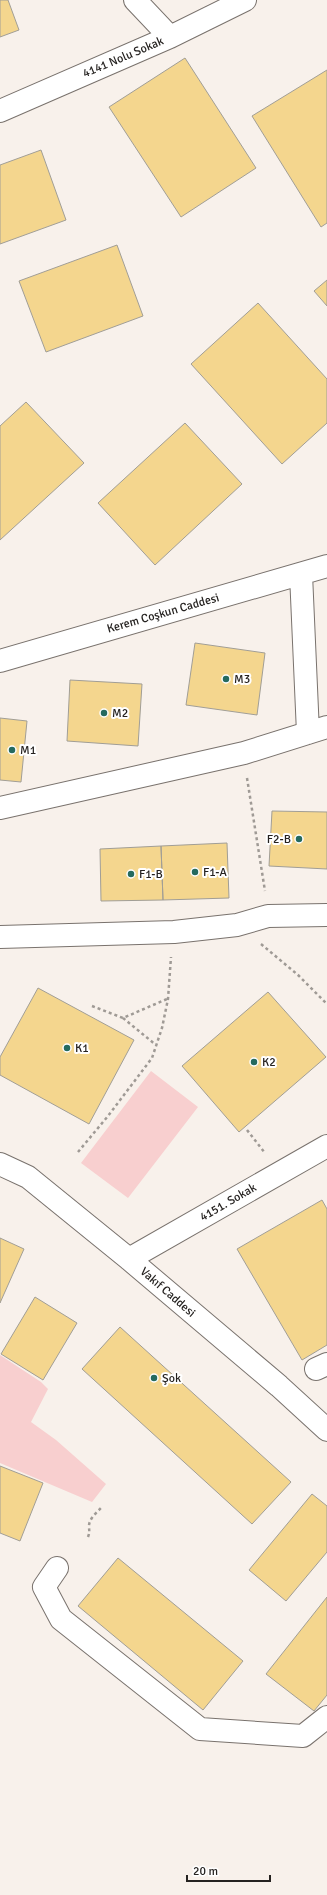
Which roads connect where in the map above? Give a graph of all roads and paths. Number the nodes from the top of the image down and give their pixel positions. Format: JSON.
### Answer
{"nodes":[{"id":1,"x":135,"y":0,"type":"edge"},
{"id":2,"x":245,"y":0,"type":"edge"},
{"id":3,"x":170,"y":37,"type":"junction"},
{"id":4,"x":0,"y":111,"type":"edge"},
{"id":5,"x":327,"y":566,"type":"edge"},
{"id":6,"x":301,"y":574,"type":"junction"},
{"id":7,"x":0,"y":661,"type":"edge"},
{"id":8,"x":318,"y":730,"type":"edge"},
{"id":9,"x":244,"y":753,"type":"junction"},
{"id":10,"x":0,"y":808,"type":"edge"},
{"id":11,"x":327,"y":915,"type":"edge"},
{"id":12,"x":268,"y":916,"type":"junction"},
{"id":13,"x":238,"y":925,"type":"junction"},
{"id":14,"x":174,"y":932,"type":"junction"},
{"id":15,"x":0,"y":937,"type":"edge"},
{"id":16,"x":168,"y":999,"type":"junction"},
{"id":17,"x":327,"y":1004,"type":"edge"},
{"id":18,"x":92,"y":1006,"type":"dead end"},
{"id":19,"x":123,"y":1018,"type":"junction"},
{"id":20,"x":156,"y":1045,"type":"junction"},
{"id":21,"x":327,"y":1146,"type":"edge"},
{"id":22,"x":78,"y":1152,"type":"dead end"},
{"id":23,"x":0,"y":1164,"type":"edge"},
{"id":24,"x":129,"y":1259,"type":"junction"},
{"id":25,"x":327,"y":1430,"type":"edge"},
{"id":26,"x":101,"y":1508,"type":"dead end"},
{"id":27,"x":88,"y":1537,"type":"dead end"},
{"id":28,"x":57,"y":1568,"type":"dead end"},
{"id":29,"x":327,"y":1716,"type":"edge"}],
"edges":[{"from":1,"to":3,"type":"street"},
{"from":2,"to":3,"type":"street","name":"4141 Nolu Sokak"},
{"from":3,"to":4,"type":"street","name":"4141 Nolu Sokak"},
{"from":5,"to":6,"type":"street","name":"Kerem Coşkun Caddesi"},
{"from":6,"to":7,"type":"street","name":"Kerem Coşkun Caddesi"},
{"from":6,"to":8,"type":"street"},
{"from":8,"to":9,"type":"street"},
{"from":9,"to":10,"type":"street"},
{"from":9,"to":12,"type":"path"},
{"from":11,"to":12,"type":"street"},
{"from":12,"to":13,"type":"street"},
{"from":13,"to":14,"type":"street"},
{"from":13,"to":17,"type":"path"},
{"from":14,"to":15,"type":"street"},
{"from":14,"to":16,"type":"path"},
{"from":16,"to":19,"type":"path"},
{"from":16,"to":20,"type":"path"},
{"from":18,"to":19,"type":"path"},
{"from":19,"to":20,"type":"path"},
{"from":20,"to":22,"type":"path"},
{"from":21,"to":24,"type":"street","name":"4151. Sokak"},
{"from":23,"to":24,"type":"street","name":"Vakıf Caddesi"},
{"from":24,"to":25,"type":"street","name":"Vakıf Caddesi"},
{"from":26,"to":27,"type":"path"},
{"from":28,"to":29,"type":"street"}]}
